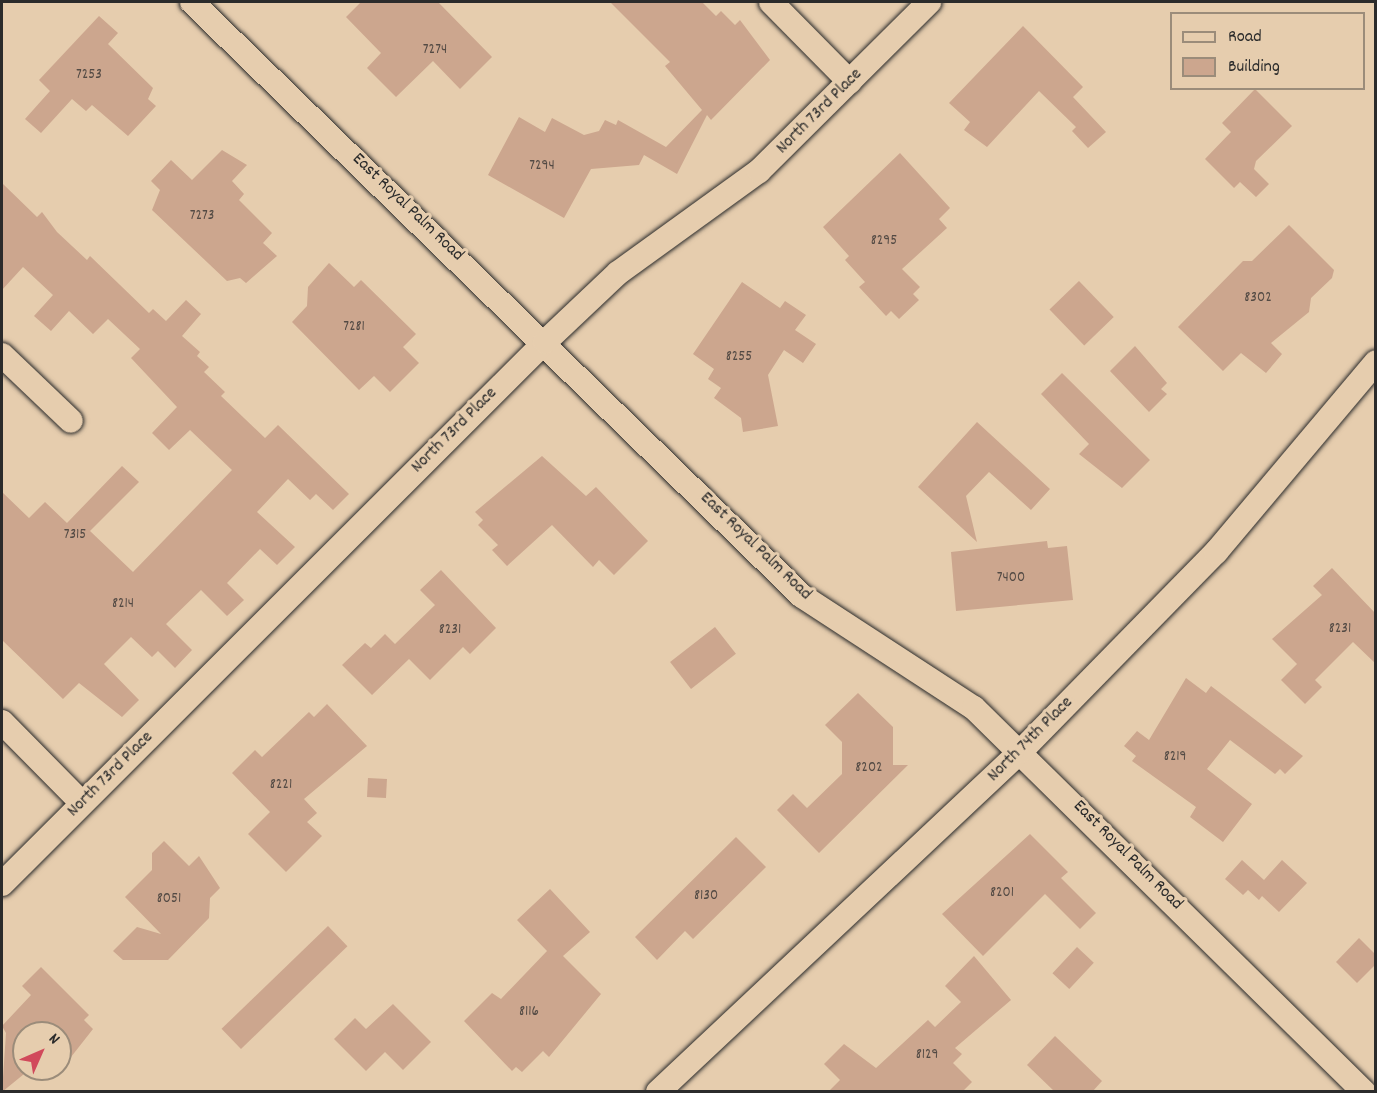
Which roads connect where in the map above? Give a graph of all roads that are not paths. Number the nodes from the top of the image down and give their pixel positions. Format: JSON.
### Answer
{"nodes":[{"id":1,"x":192,"y":2,"type":"edge"},
{"id":2,"x":771,"y":2,"type":"edge"},
{"id":3,"x":929,"y":2,"type":"edge"},
{"id":4,"x":850,"y":82,"type":"junction"},
{"id":5,"x":545,"y":342,"type":"junction"},
{"id":6,"x":2,"y":355,"type":"edge"},
{"id":7,"x":1376,"y":362,"type":"edge"},
{"id":8,"x":71,"y":421,"type":"dead end"},
{"id":9,"x":2,"y":722,"type":"edge"},
{"id":10,"x":1021,"y":752,"type":"junction"},
{"id":11,"x":82,"y":804,"type":"junction"},
{"id":12,"x":2,"y":884,"type":"edge"},
{"id":13,"x":658,"y":1092,"type":"edge"},
{"id":14,"x":1365,"y":1092,"type":"edge"}],
"edges":[{"from":1,"to":5,"type":"street","name":"East Royal Palm Road"},
{"from":2,"to":4,"type":"street"},
{"from":3,"to":4,"type":"street","name":"North 73rd Place"},
{"from":4,"to":5,"type":"street","name":"North 73rd Place"},
{"from":5,"to":10,"type":"street","name":"East Royal Palm Road"},
{"from":5,"to":11,"type":"street","name":"North 73rd Place"},
{"from":6,"to":8,"type":"street"},
{"from":7,"to":10,"type":"street","name":"North 74th Place"},
{"from":9,"to":11,"type":"street"},
{"from":10,"to":13,"type":"street","name":"North 74th Place"},
{"from":10,"to":14,"type":"street","name":"East Royal Palm Road"},
{"from":11,"to":12,"type":"street","name":"North 73rd Place"}]}
